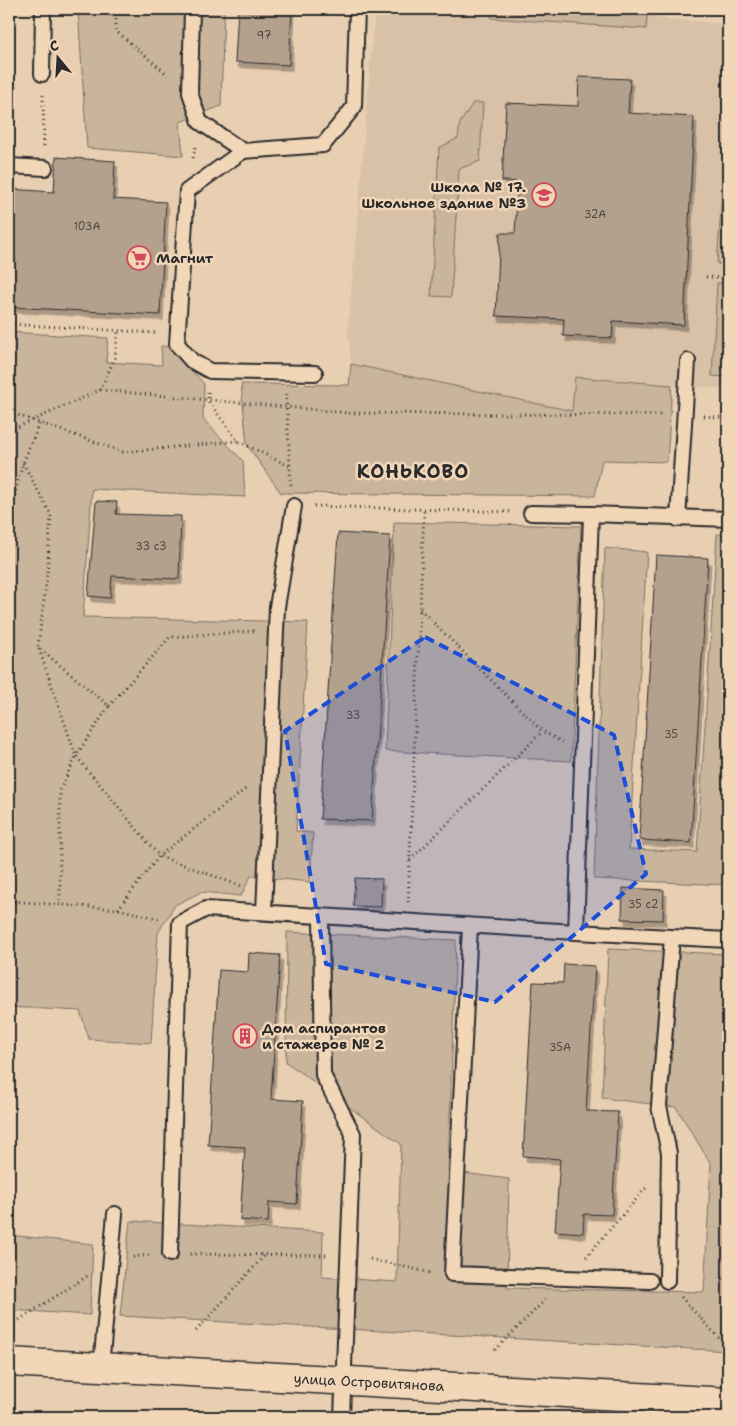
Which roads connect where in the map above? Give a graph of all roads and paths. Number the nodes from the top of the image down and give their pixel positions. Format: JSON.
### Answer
{"nodes":[{"id":1,"x":43,"y":9,"type":"edge"},
{"id":2,"x":116,"y":9,"type":"edge"},
{"id":3,"x":192,"y":9,"type":"edge"},
{"id":4,"x":357,"y":9,"type":"edge"},
{"id":5,"x":42,"y":74,"type":"joint"},
{"id":6,"x":190,"y":93,"type":"junction"},
{"id":7,"x":243,"y":151,"type":"junction"},
{"id":8,"x":9,"y":166,"type":"edge"},
{"id":9,"x":45,"y":168,"type":"joint"},
{"id":10,"x":706,"y":278,"type":"dead end"},
{"id":11,"x":728,"y":278,"type":"edge"},
{"id":12,"x":9,"y":324,"type":"edge"},
{"id":13,"x":118,"y":331,"type":"junction"},
{"id":14,"x":178,"y":334,"type":"junction"},
{"id":15,"x":688,"y":361,"type":"dead end"},
{"id":16,"x":210,"y":372,"type":"junction"},
{"id":17,"x":315,"y":373,"type":"dead end"},
{"id":18,"x":286,"y":374,"type":"junction"},
{"id":19,"x":100,"y":390,"type":"junction"},
{"id":20,"x":208,"y":401,"type":"junction"},
{"id":21,"x":286,"y":408,"type":"junction"},
{"id":22,"x":9,"y":412,"type":"edge"},
{"id":23,"x":684,"y":415,"type":"junction"},
{"id":24,"x":29,"y":421,"type":"junction"},
{"id":25,"x":40,"y":422,"type":"junction"},
{"id":26,"x":9,"y":431,"type":"edge"},
{"id":27,"x":238,"y":441,"type":"junction"},
{"id":28,"x":24,"y":463,"type":"junction"},
{"id":29,"x":294,"y":506,"type":"joint"},
{"id":30,"x":424,"y":510,"type":"junction"},
{"id":31,"x":531,"y":513,"type":"joint"},
{"id":32,"x":591,"y":514,"type":"junction"},
{"id":33,"x":9,"y":515,"type":"edge"},
{"id":34,"x":678,"y":519,"type":"junction"},
{"id":35,"x":728,"y":519,"type":"edge"},
{"id":36,"x":420,"y":609,"type":"junction"},
{"id":37,"x":276,"y":630,"type":"junction"},
{"id":38,"x":38,"y":647,"type":"junction"},
{"id":39,"x":109,"y":706,"type":"junction"},
{"id":40,"x":542,"y":731,"type":"junction"},
{"id":41,"x":582,"y":753,"type":"junction"},
{"id":42,"x":76,"y":756,"type":"junction"},
{"id":43,"x":270,"y":771,"type":"junction"},
{"id":44,"x":159,"y":856,"type":"junction"},
{"id":45,"x":410,"y":860,"type":"junction"},
{"id":46,"x":264,"y":895,"type":"junction"},
{"id":47,"x":9,"y":901,"type":"edge"},
{"id":48,"x":60,"y":903,"type":"junction"},
{"id":49,"x":118,"y":909,"type":"junction"},
{"id":50,"x":264,"y":912,"type":"junction"},
{"id":51,"x":320,"y":918,"type":"junction"},
{"id":52,"x":408,"y":922,"type":"junction"},
{"id":53,"x":180,"y":923,"type":"junction"},
{"id":54,"x":470,"y":926,"type":"junction"},
{"id":55,"x":576,"y":932,"type":"junction"},
{"id":56,"x":672,"y":937,"type":"junction"},
{"id":57,"x":728,"y":940,"type":"edge"},
{"id":58,"x":115,"y":1214,"type":"dead end"},
{"id":59,"x":170,"y":1254,"type":"joint"},
{"id":60,"x":266,"y":1255,"type":"junction"},
{"id":61,"x":348,"y":1255,"type":"junction"},
{"id":62,"x":112,"y":1260,"type":"junction"},
{"id":63,"x":420,"y":1272,"type":"dead end"},
{"id":64,"x":650,"y":1281,"type":"dead end"},
{"id":65,"x":667,"y":1281,"type":"dead end"},
{"id":66,"x":689,"y":1305,"type":"dead end"},
{"id":67,"x":19,"y":1320,"type":"dead end"},
{"id":68,"x":196,"y":1331,"type":"dead end"},
{"id":69,"x":728,"y":1348,"type":"edge"},
{"id":70,"x":9,"y":1362,"type":"edge"},
{"id":71,"x":101,"y":1367,"type":"junction"},
{"id":72,"x":344,"y":1380,"type":"junction"},
{"id":73,"x":728,"y":1402,"type":"edge"},
{"id":74,"x":342,"y":1417,"type":"edge"}],
"edges":[{"from":1,"to":5,"type":"lane"},
{"from":2,"to":6,"type":"path"},
{"from":3,"to":6,"type":"lane"},
{"from":4,"to":7,"type":"lane"},
{"from":5,"to":9,"type":"path"},
{"from":6,"to":7,"type":"lane"},
{"from":7,"to":14,"type":"lane"},
{"from":8,"to":9,"type":"lane"},
{"from":10,"to":11,"type":"path"},
{"from":12,"to":13,"type":"path"},
{"from":13,"to":14,"type":"path"},
{"from":13,"to":19,"type":"path"},
{"from":14,"to":16,"type":"lane"},
{"from":15,"to":23,"type":"lane"},
{"from":16,"to":18,"type":"lane"},
{"from":16,"to":20,"type":"path"},
{"from":17,"to":18,"type":"lane"},
{"from":18,"to":21,"type":"path"},
{"from":19,"to":20,"type":"path"},
{"from":19,"to":24,"type":"path"},
{"from":20,"to":21,"type":"path"},
{"from":20,"to":27,"type":"path"},
{"from":21,"to":23,"type":"path"},
{"from":21,"to":27,"type":"path"},
{"from":22,"to":24,"type":"path"},
{"from":23,"to":34,"type":"lane"},
{"from":24,"to":25,"type":"path"},
{"from":24,"to":26,"type":"path"},
{"from":25,"to":27,"type":"path"},
{"from":25,"to":28,"type":"path"},
{"from":28,"to":33,"type":"path"},
{"from":28,"to":38,"type":"path"},
{"from":29,"to":30,"type":"path"},
{"from":29,"to":37,"type":"lane"},
{"from":30,"to":31,"type":"path"},
{"from":30,"to":36,"type":"path"},
{"from":31,"to":32,"type":"lane"},
{"from":32,"to":34,"type":"lane"},
{"from":32,"to":41,"type":"lane"},
{"from":34,"to":35,"type":"lane"},
{"from":36,"to":40,"type":"path"},
{"from":36,"to":45,"type":"path"},
{"from":37,"to":39,"type":"path"},
{"from":37,"to":43,"type":"lane"},
{"from":38,"to":39,"type":"path"},
{"from":38,"to":42,"type":"path"},
{"from":39,"to":42,"type":"path"},
{"from":40,"to":41,"type":"path"},
{"from":40,"to":45,"type":"path"},
{"from":41,"to":55,"type":"lane"},
{"from":42,"to":44,"type":"path"},
{"from":42,"to":48,"type":"path"},
{"from":43,"to":44,"type":"path"},
{"from":43,"to":46,"type":"lane"},
{"from":44,"to":46,"type":"path"},
{"from":44,"to":49,"type":"path"},
{"from":45,"to":52,"type":"path"},
{"from":46,"to":50,"type":"lane"},
{"from":47,"to":48,"type":"path"},
{"from":48,"to":49,"type":"path"},
{"from":49,"to":53,"type":"path"},
{"from":50,"to":51,"type":"lane"},
{"from":50,"to":53,"type":"lane"},
{"from":51,"to":52,"type":"lane"},
{"from":51,"to":61,"type":"lane"},
{"from":52,"to":54,"type":"lane"},
{"from":53,"to":59,"type":"lane"},
{"from":54,"to":55,"type":"lane"},
{"from":54,"to":64,"type":"lane"},
{"from":55,"to":56,"type":"lane"},
{"from":56,"to":57,"type":"lane"},
{"from":56,"to":65,"type":"lane"},
{"from":58,"to":62,"type":"lane"},
{"from":59,"to":60,"type":"path"},
{"from":60,"to":61,"type":"path"},
{"from":60,"to":68,"type":"path"},
{"from":61,"to":63,"type":"path"},
{"from":61,"to":72,"type":"lane"},
{"from":62,"to":67,"type":"path"},
{"from":62,"to":71,"type":"lane"},
{"from":66,"to":69,"type":"path"},
{"from":70,"to":71,"type":"main road","name":"улица Островитянова"},
{"from":71,"to":72,"type":"main road","name":"улица Островитянова"},
{"from":72,"to":73,"type":"main road","name":"улица Островитянова"},
{"from":72,"to":74,"type":"lane"}]}
